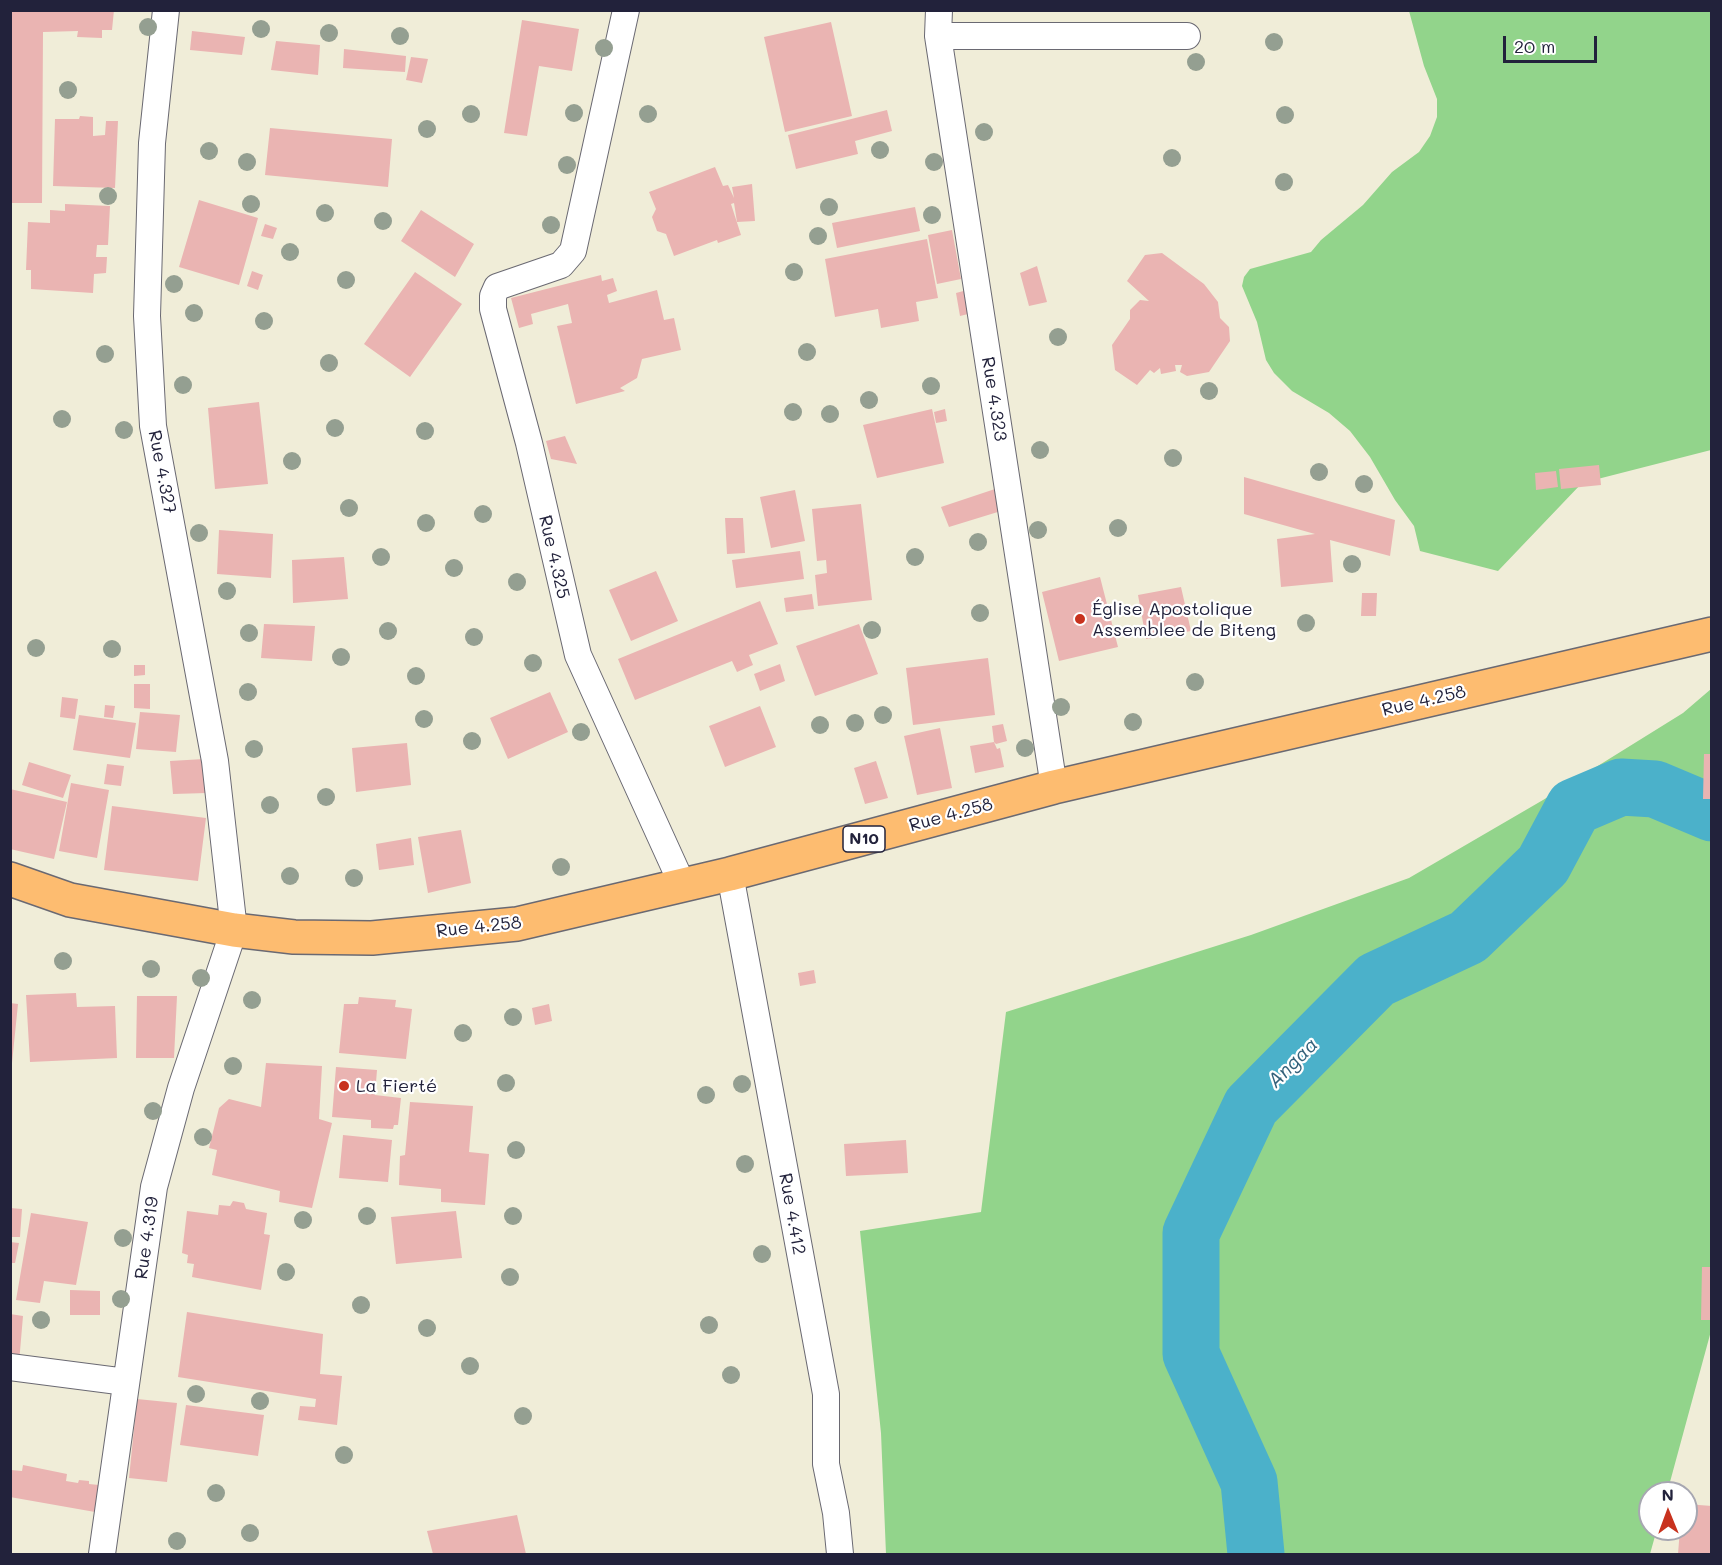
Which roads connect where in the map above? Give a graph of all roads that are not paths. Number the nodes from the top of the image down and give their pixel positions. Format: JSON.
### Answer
{"nodes":[{"id":1,"x":166,"y":10,"type":"edge"},
{"id":2,"x":626,"y":10,"type":"edge"},
{"id":3,"x":939,"y":10,"type":"edge"},
{"id":4,"x":938,"y":36,"type":"junction"},
{"id":5,"x":1187,"y":36,"type":"dead end"},
{"id":6,"x":1712,"y":634,"type":"edge"},
{"id":7,"x":1054,"y":787,"type":"junction"},
{"id":8,"x":730,"y":874,"type":"junction"},
{"id":9,"x":10,"y":879,"type":"edge"},
{"id":10,"x":683,"y":886,"type":"junction"},
{"id":11,"x":234,"y":930,"type":"junction"},
{"id":12,"x":10,"y":1367,"type":"edge"},
{"id":13,"x":126,"y":1382,"type":"junction"},
{"id":14,"x":102,"y":1554,"type":"edge"},
{"id":15,"x":840,"y":1554,"type":"edge"}],
"edges":[{"from":1,"to":11,"type":"street","name":"Rue 4.327"},
{"from":2,"to":10,"type":"street","name":"Rue 4.325"},
{"from":3,"to":4,"type":"street","name":"Rue 4.323"},
{"from":4,"to":5,"type":"street"},
{"from":4,"to":7,"type":"street","name":"Rue 4.323"},
{"from":6,"to":7,"type":"highway","name":"Rue 4.258","number":"N10"},
{"from":7,"to":8,"type":"highway","name":"Rue 4.258","number":"N10"},
{"from":8,"to":10,"type":"highway","name":"Rue 4.258","number":"N10"},
{"from":8,"to":15,"type":"street","name":"Rue 4.412"},
{"from":9,"to":11,"type":"highway","name":"Rue 4.258","number":"N10"},
{"from":10,"to":11,"type":"highway","name":"Rue 4.258","number":"N10"},
{"from":11,"to":13,"type":"street","name":"Rue 4.319"},
{"from":12,"to":13,"type":"street"},
{"from":13,"to":14,"type":"street","name":"Rue 4.319"}]}
